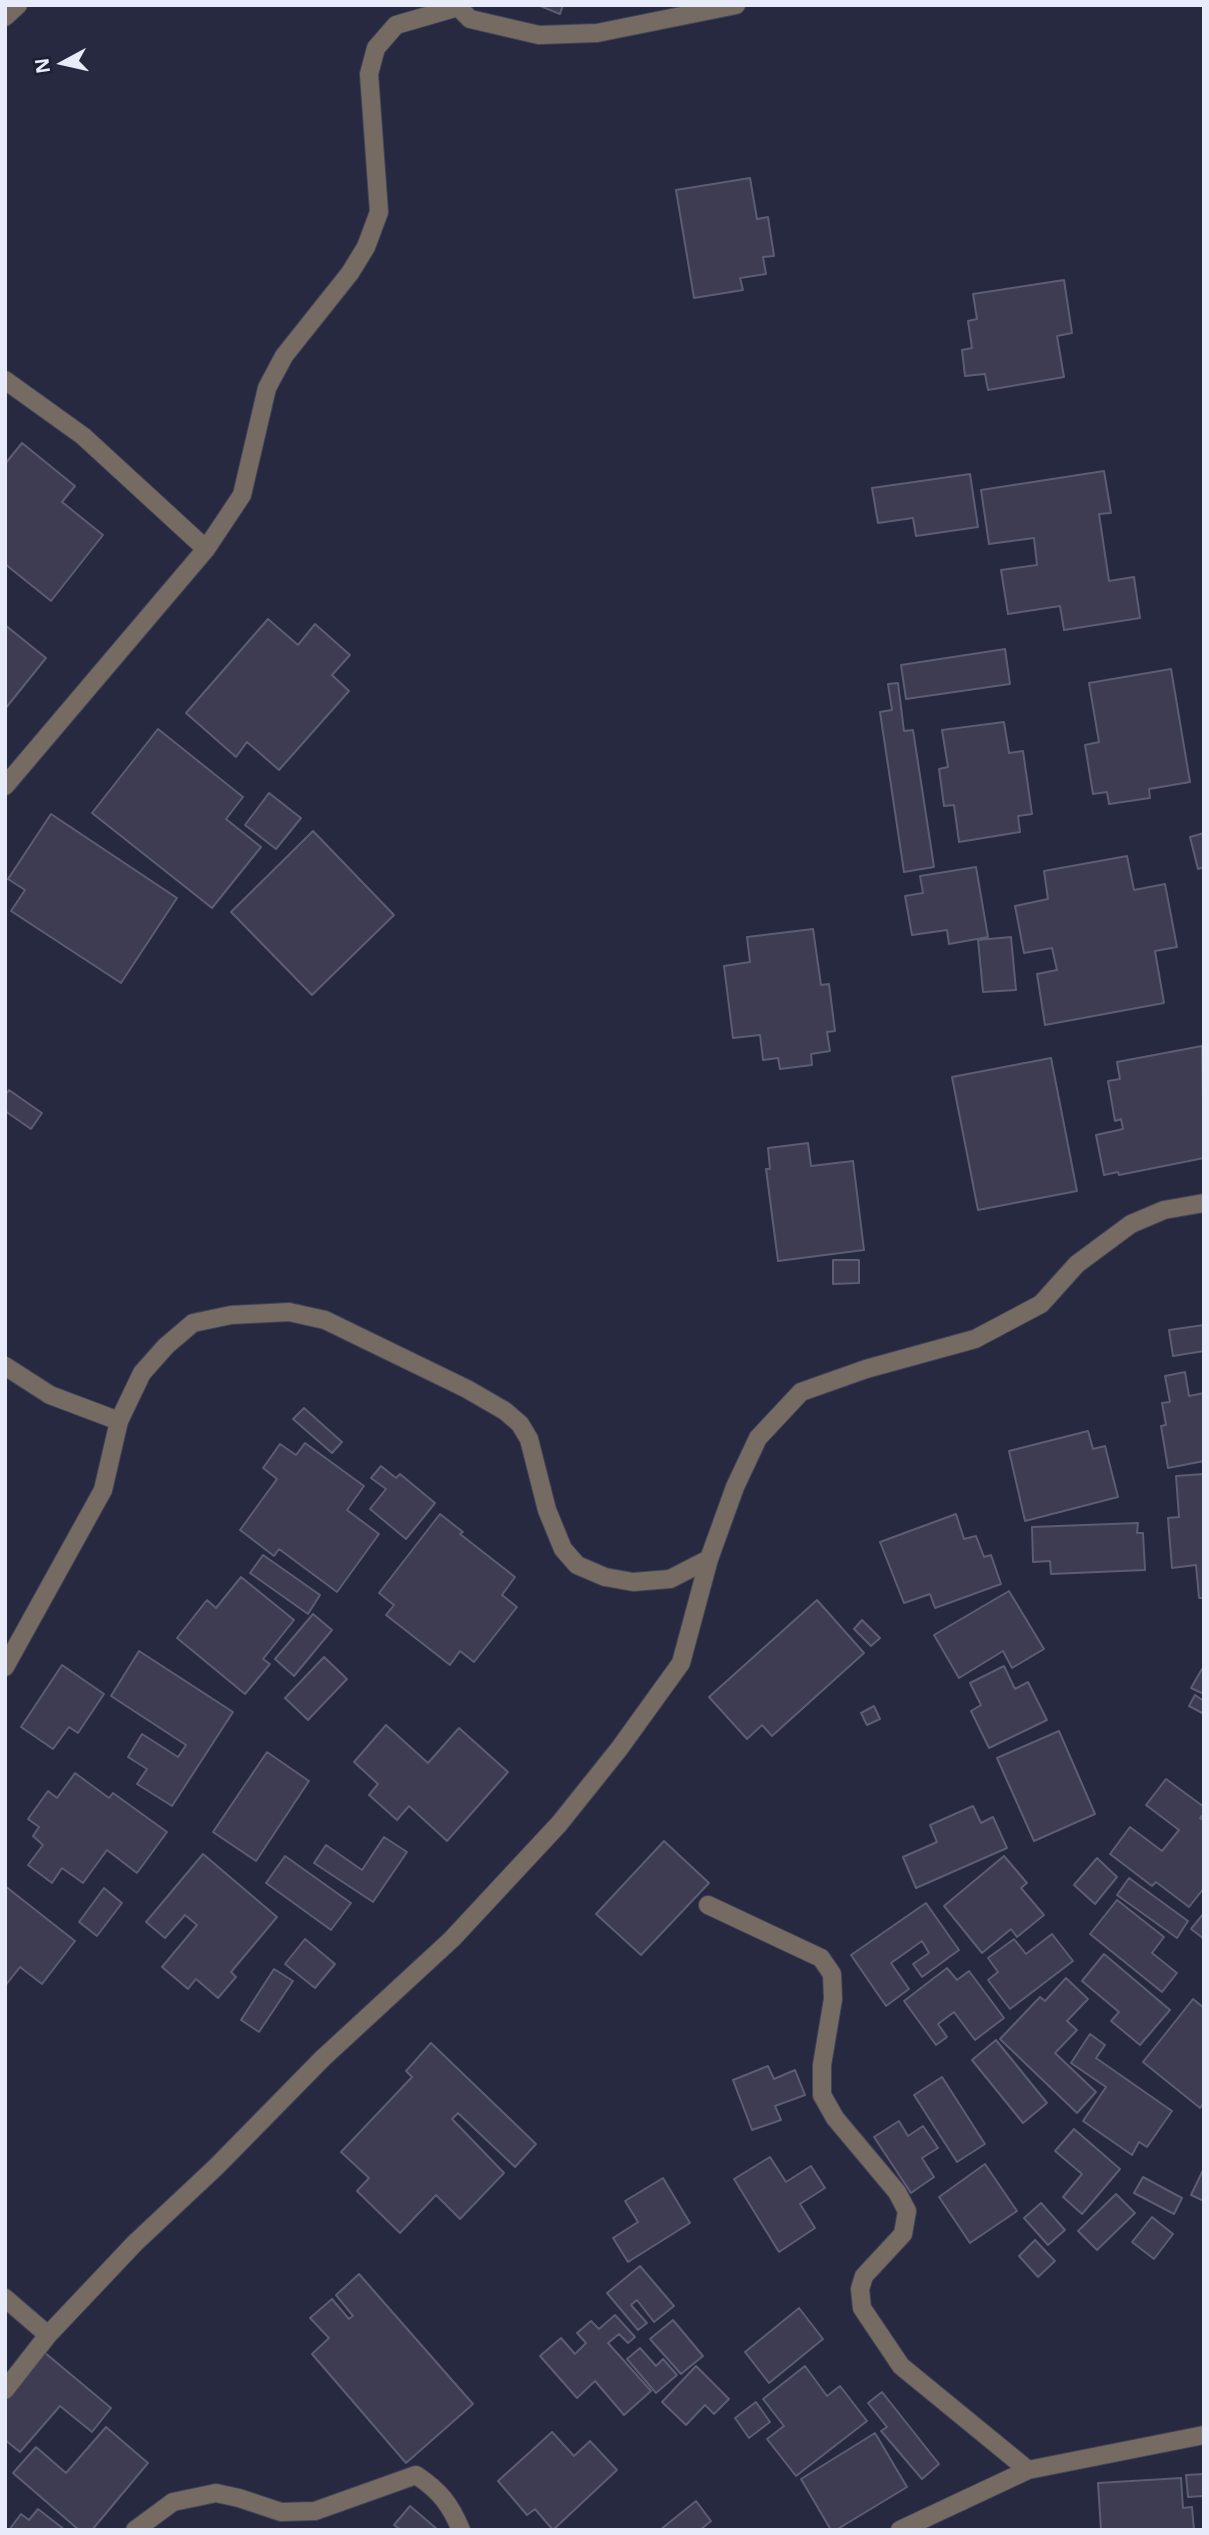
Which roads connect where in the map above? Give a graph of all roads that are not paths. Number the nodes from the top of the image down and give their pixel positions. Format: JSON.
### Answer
{"nodes":[{"id":1,"x":18,"y":5,"type":"edge"},
{"id":2,"x":736,"y":5,"type":"edge"},
{"id":3,"x":457,"y":6,"type":"edge"},
{"id":4,"x":5,"y":17,"type":"edge"},
{"id":5,"x":5,"y":380,"type":"edge"},
{"id":6,"x":206,"y":549,"type":"junction"},
{"id":7,"x":5,"y":786,"type":"edge"},
{"id":8,"x":1204,"y":1203,"type":"edge"},
{"id":9,"x":5,"y":1366,"type":"edge"},
{"id":10,"x":119,"y":1420,"type":"junction"},
{"id":11,"x":709,"y":1559,"type":"junction"},
{"id":12,"x":5,"y":1668,"type":"edge"},
{"id":13,"x":708,"y":1905,"type":"dead end"},
{"id":14,"x":5,"y":2298,"type":"edge"},
{"id":15,"x":48,"y":2335,"type":"junction"},
{"id":16,"x":5,"y":2390,"type":"edge"},
{"id":17,"x":1204,"y":2435,"type":"edge"},
{"id":18,"x":1028,"y":2470,"type":"junction"},
{"id":19,"x":135,"y":2530,"type":"edge"},
{"id":20,"x":461,"y":2530,"type":"edge"},
{"id":21,"x":900,"y":2530,"type":"edge"}],
"edges":[{"from":1,"to":4,"type":"street"},
{"from":2,"to":3,"type":"street"},
{"from":3,"to":6,"type":"street"},
{"from":5,"to":6,"type":"street"},
{"from":6,"to":7,"type":"street"},
{"from":8,"to":11,"type":"street"},
{"from":9,"to":10,"type":"street"},
{"from":10,"to":11,"type":"street"},
{"from":10,"to":12,"type":"street"},
{"from":11,"to":15,"type":"street"},
{"from":13,"to":18,"type":"street"},
{"from":14,"to":15,"type":"street"},
{"from":15,"to":16,"type":"street"},
{"from":17,"to":18,"type":"street"},
{"from":18,"to":21,"type":"street"},
{"from":19,"to":20,"type":"street"}]}
